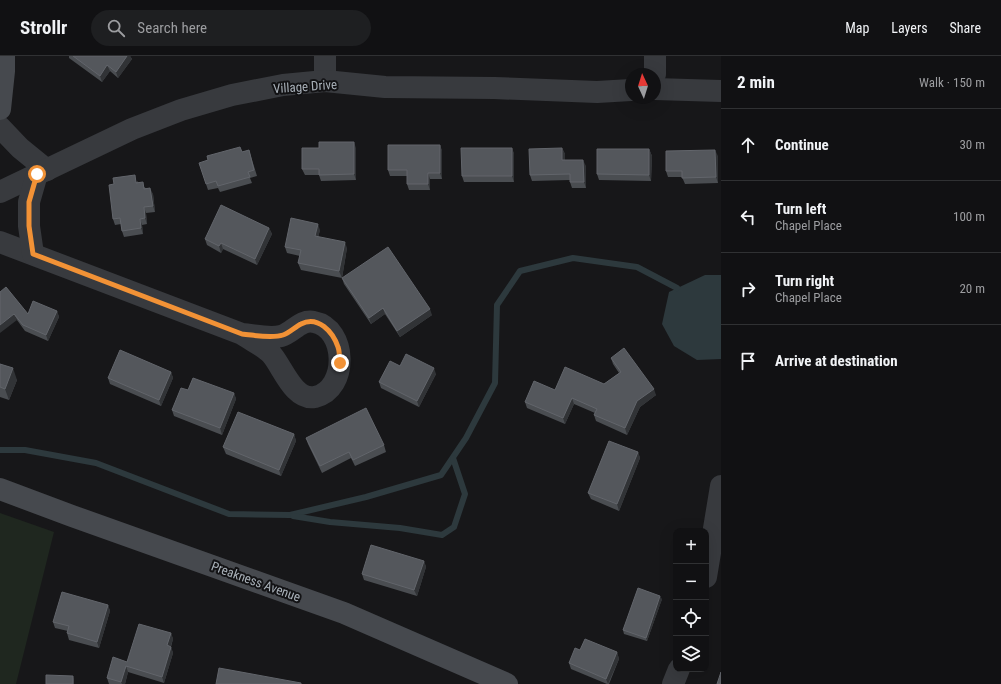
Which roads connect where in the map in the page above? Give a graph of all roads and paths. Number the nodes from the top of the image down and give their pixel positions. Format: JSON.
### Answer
{"nodes":[{"id":1,"x":4,"y":56,"type":"edge"},
{"id":2,"x":325,"y":56,"type":"edge"},
{"id":3,"x":655,"y":56,"type":"edge"},
{"id":4,"x":655,"y":68,"type":"edge"},
{"id":5,"x":325,"y":81,"type":"junction"},
{"id":6,"x":661,"y":89,"type":"edge"},
{"id":7,"x":625,"y":90,"type":"edge"},
{"id":8,"x":721,"y":91,"type":"edge"},
{"id":9,"x":0,"y":109,"type":"edge"},
{"id":10,"x":0,"y":127,"type":"edge"},
{"id":11,"x":42,"y":172,"type":"junction"},
{"id":12,"x":0,"y":192,"type":"edge"},
{"id":13,"x":0,"y":242,"type":"edge"},
{"id":14,"x":33,"y":254,"type":"junction"},
{"id":15,"x":242,"y":334,"type":"dead end"},
{"id":16,"x":721,"y":486,"type":"edge"},
{"id":17,"x":0,"y":489,"type":"edge"},
{"id":18,"x":708,"y":564,"type":"edge"},
{"id":19,"x":709,"y":578,"type":"edge"},
{"id":20,"x":721,"y":578,"type":"edge"},
{"id":21,"x":678,"y":672,"type":"edge"},
{"id":22,"x":507,"y":684,"type":"edge"},
{"id":23,"x":673,"y":684,"type":"edge"}],
"edges":[{"from":1,"to":9,"type":"main road"},
{"from":2,"to":5,"type":"street"},
{"from":3,"to":4,"type":"street"},
{"from":5,"to":7,"type":"street","name":"Village Drive"},
{"from":5,"to":11,"type":"street","name":"Village Drive"},
{"from":6,"to":8,"type":"street"},
{"from":10,"to":11,"type":"street"},
{"from":11,"to":12,"type":"street","name":"Village Drive"},
{"from":11,"to":14,"type":"street"},
{"from":13,"to":14,"type":"street"},
{"from":14,"to":15,"type":"street"},
{"from":16,"to":18,"type":"street"},
{"from":17,"to":22,"type":"main road","name":"Preakness Avenue"},
{"from":19,"to":20,"type":"street"},
{"from":21,"to":23,"type":"street"}]}
